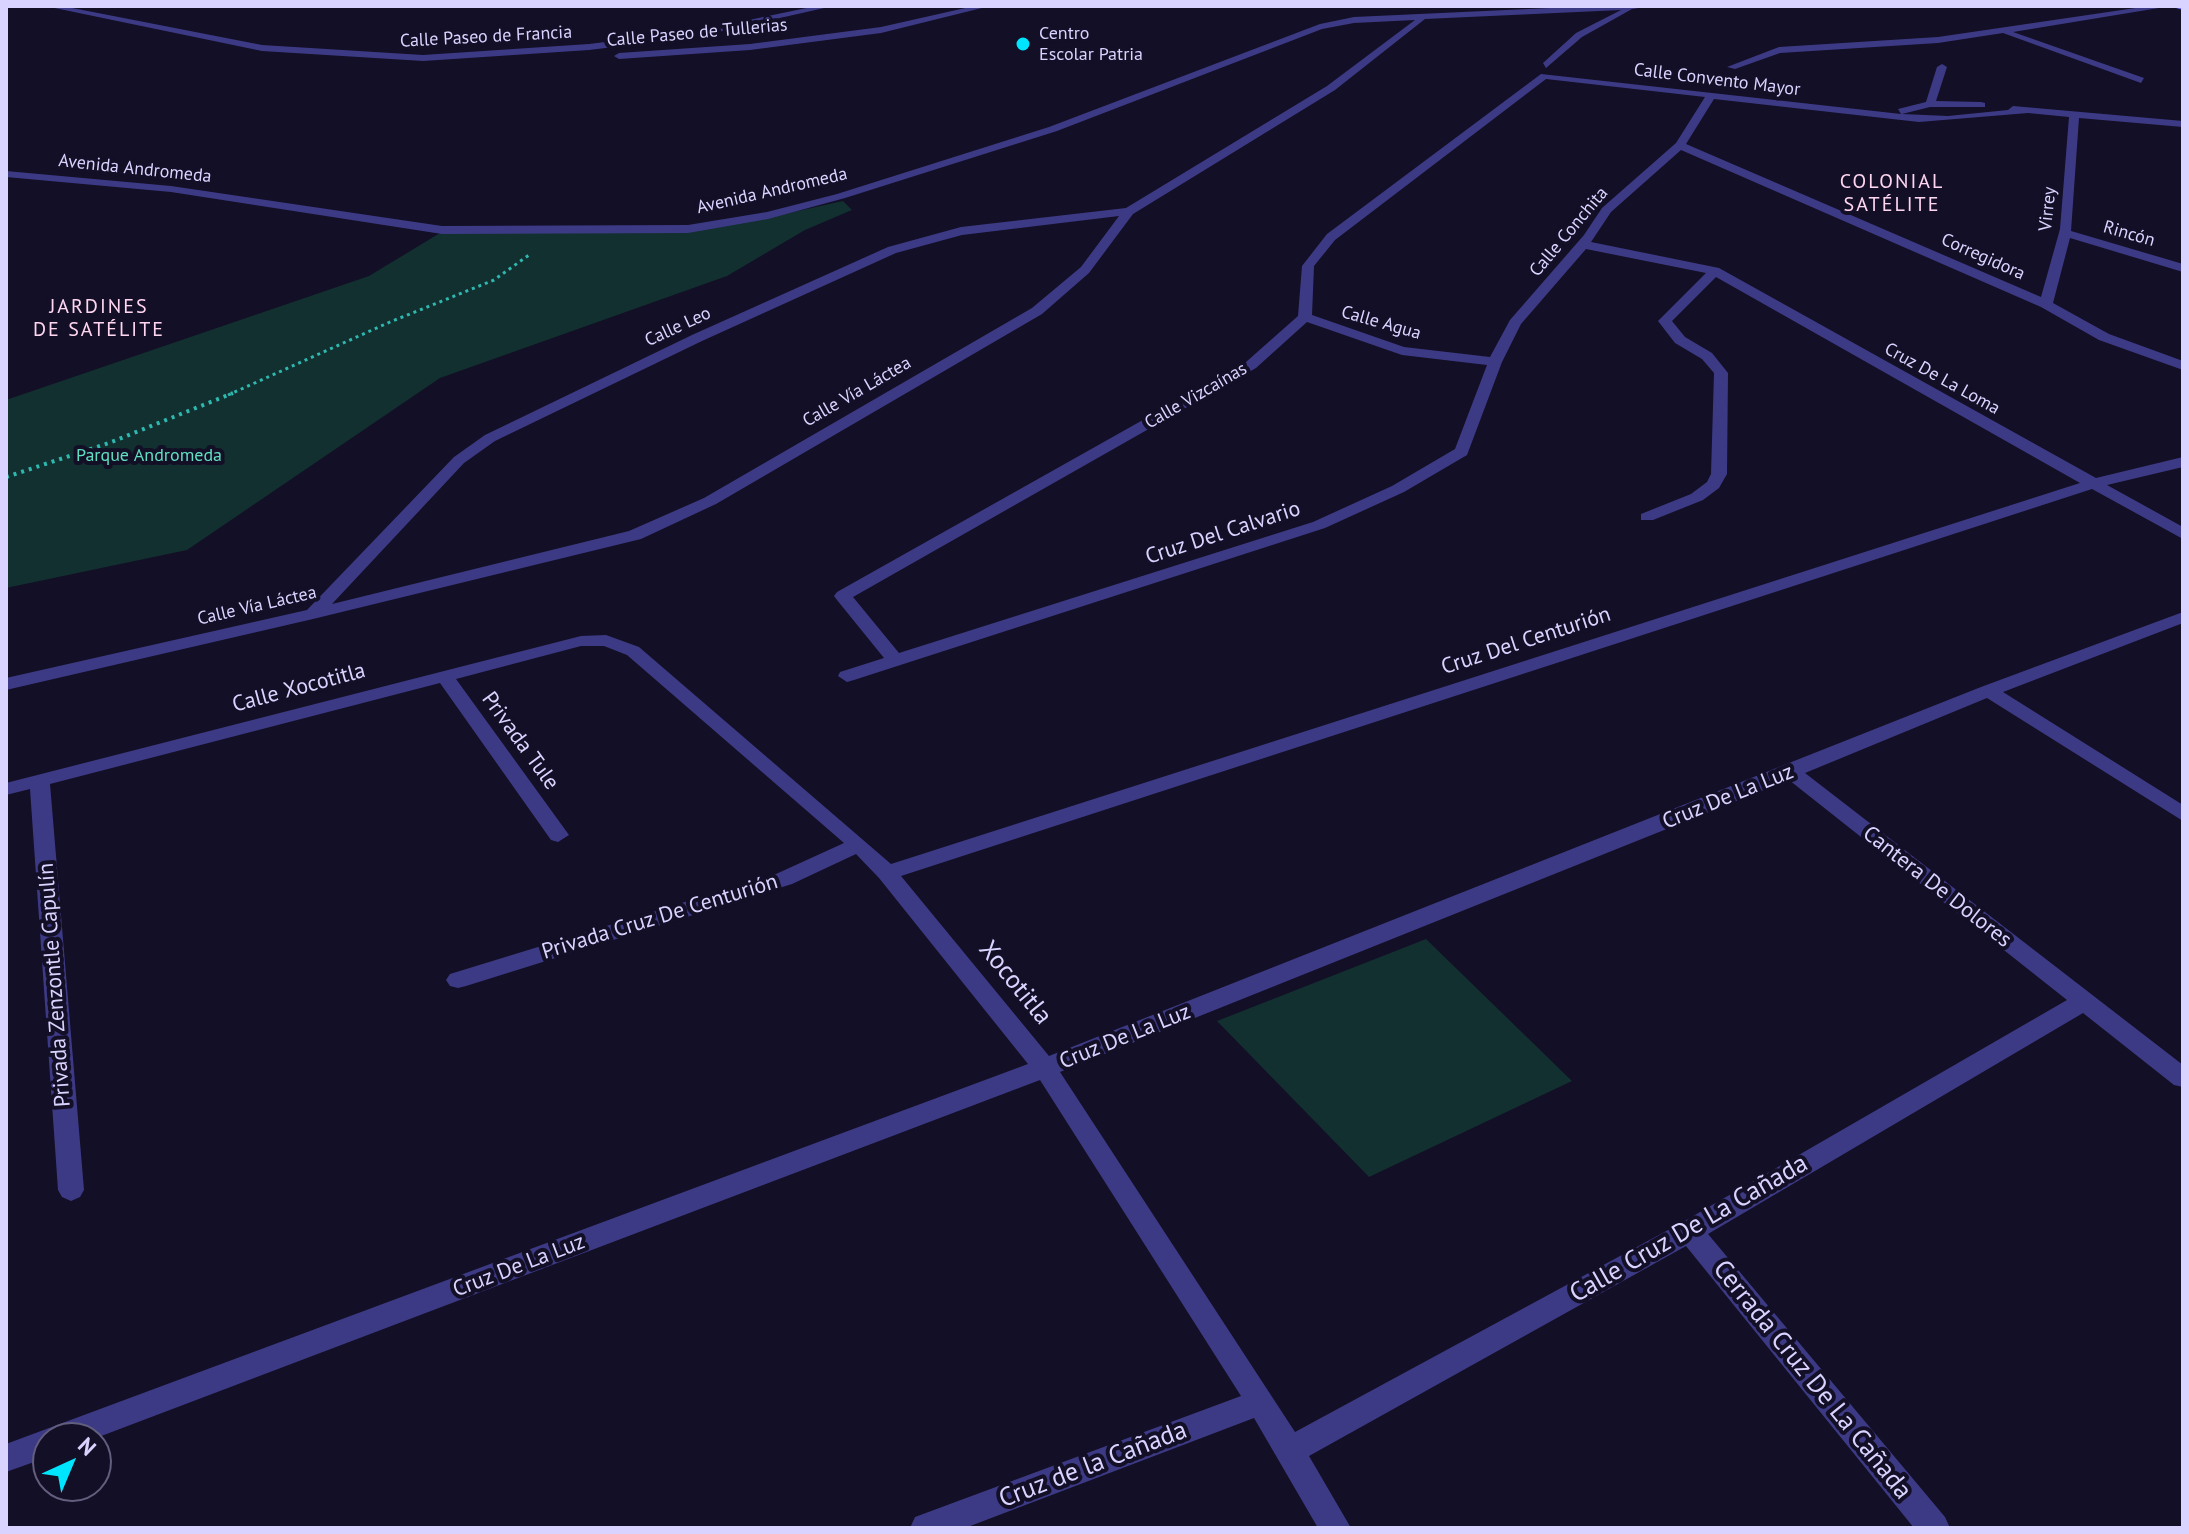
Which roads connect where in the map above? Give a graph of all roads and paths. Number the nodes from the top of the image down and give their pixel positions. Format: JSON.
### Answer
{"nodes":[{"id":1,"x":49,"y":6,"type":"edge"},
{"id":2,"x":829,"y":6,"type":"edge"},
{"id":3,"x":986,"y":6,"type":"edge"},
{"id":4,"x":1648,"y":6,"type":"edge"},
{"id":5,"x":2167,"y":6,"type":"edge"},
{"id":6,"x":1632,"y":8,"type":"edge"},
{"id":7,"x":1425,"y":18,"type":"junction"},
{"id":8,"x":2004,"y":32,"type":"junction"},
{"id":9,"x":455,"y":58,"type":"junction"},
{"id":10,"x":1732,"y":67,"type":"dead end"},
{"id":11,"x":1942,"y":67,"type":"dead end"},
{"id":12,"x":1545,"y":71,"type":"junction"},
{"id":13,"x":2141,"y":80,"type":"dead end"},
{"id":14,"x":1711,"y":96,"type":"junction"},
{"id":15,"x":1930,"y":104,"type":"junction"},
{"id":16,"x":2025,"y":111,"type":"junction"},
{"id":17,"x":1887,"y":115,"type":"junction"},
{"id":18,"x":2074,"y":115,"type":"junction"},
{"id":19,"x":2183,"y":124,"type":"edge"},
{"id":20,"x":1680,"y":145,"type":"junction"},
{"id":21,"x":6,"y":174,"type":"edge"},
{"id":22,"x":1129,"y":211,"type":"junction"},
{"id":23,"x":563,"y":231,"type":"junction"},
{"id":24,"x":2065,"y":233,"type":"junction"},
{"id":25,"x":1581,"y":244,"type":"junction"},
{"id":26,"x":2183,"y":268,"type":"edge"},
{"id":27,"x":1715,"y":271,"type":"junction"},
{"id":28,"x":2046,"y":304,"type":"junction"},
{"id":29,"x":1305,"y":317,"type":"junction"},
{"id":30,"x":1495,"y":362,"type":"junction"},
{"id":31,"x":2183,"y":366,"type":"edge"},
{"id":32,"x":2183,"y":462,"type":"edge"},
{"id":33,"x":6,"y":477,"type":"edge"},
{"id":34,"x":2092,"y":484,"type":"junction"},
{"id":35,"x":1647,"y":517,"type":"dead end"},
{"id":36,"x":2183,"y":534,"type":"edge"},
{"id":37,"x":313,"y":614,"type":"junction"},
{"id":38,"x":2183,"y":617,"type":"edge"},
{"id":39,"x":606,"y":640,"type":"joint"},
{"id":40,"x":896,"y":661,"type":"junction"},
{"id":41,"x":444,"y":675,"type":"junction"},
{"id":42,"x":847,"y":676,"type":"dead end"},
{"id":43,"x":6,"y":684,"type":"edge"},
{"id":44,"x":1988,"y":691,"type":"junction"},
{"id":45,"x":1791,"y":772,"type":"junction"},
{"id":46,"x":40,"y":781,"type":"junction"},
{"id":47,"x":6,"y":789,"type":"edge"},
{"id":48,"x":2183,"y":814,"type":"edge"},
{"id":49,"x":558,"y":835,"type":"dead end"},
{"id":50,"x":858,"y":844,"type":"junction"},
{"id":51,"x":887,"y":873,"type":"junction"},
{"id":52,"x":458,"y":980,"type":"dead end"},
{"id":53,"x":2083,"y":1002,"type":"junction"},
{"id":54,"x":1045,"y":1068,"type":"junction"},
{"id":55,"x":2183,"y":1078,"type":"edge"},
{"id":56,"x":71,"y":1190,"type":"dead end"},
{"id":57,"x":1690,"y":1231,"type":"junction"},
{"id":58,"x":1261,"y":1402,"type":"junction"},
{"id":59,"x":103,"y":1422,"type":"edge"},
{"id":60,"x":32,"y":1449,"type":"edge"},
{"id":61,"x":1291,"y":1450,"type":"junction"},
{"id":62,"x":6,"y":1458,"type":"edge"},
{"id":63,"x":926,"y":1528,"type":"edge"},
{"id":64,"x":1335,"y":1528,"type":"edge"},
{"id":65,"x":1934,"y":1528,"type":"edge"}],
"edges":[{"from":1,"to":9,"type":"street","name":"Calle Paseo de Francia"},
{"from":2,"to":9,"type":"street","name":"Calle Paseo de Francia"},
{"from":3,"to":9,"type":"street","name":"Calle Paseo de Tullerias"},
{"from":4,"to":6,"type":"street"},
{"from":5,"to":8,"type":"street"},
{"from":6,"to":7,"type":"street"},
{"from":6,"to":12,"type":"street"},
{"from":7,"to":22,"type":"street","name":"Calle Vía Láctea"},
{"from":7,"to":23,"type":"street","name":"Avenida Andromeda"},
{"from":8,"to":10,"type":"street"},
{"from":8,"to":13,"type":"street"},
{"from":11,"to":15,"type":"street"},
{"from":12,"to":14,"type":"street","name":"Calle Convento Mayor"},
{"from":12,"to":29,"type":"street"},
{"from":14,"to":17,"type":"street","name":"Calle Convento Mayor"},
{"from":14,"to":20,"type":"street","name":"Calle Conchita"},
{"from":15,"to":16,"type":"street","name":"Calle Convento Mayor"},
{"from":15,"to":17,"type":"street","name":"Calle Convento Mayor"},
{"from":16,"to":17,"type":"street","name":"Calle Convento Mayor"},
{"from":16,"to":18,"type":"street","name":"Calle Convento Mayor"},
{"from":18,"to":19,"type":"street","name":"Calle Convento Mayor"},
{"from":18,"to":24,"type":"street","name":"Virrey"},
{"from":20,"to":25,"type":"street","name":"Calle Conchita"},
{"from":20,"to":28,"type":"street","name":"Corregidora"},
{"from":21,"to":23,"type":"street","name":"Avenida Andromeda"},
{"from":22,"to":37,"type":"street","name":"Calle Vía Láctea"},
{"from":22,"to":37,"type":"street","name":"Calle Leo"},
{"from":23,"to":33,"type":"path"},
{"from":24,"to":26,"type":"street","name":"Rincón"},
{"from":24,"to":28,"type":"street","name":"Virrey"},
{"from":25,"to":27,"type":"street","name":"Cruz De La Loma"},
{"from":25,"to":30,"type":"street","name":"Calle Conchita"},
{"from":27,"to":34,"type":"street","name":"Cruz De La Loma"},
{"from":27,"to":35,"type":"street"},
{"from":28,"to":31,"type":"street","name":"Corregidora"},
{"from":29,"to":30,"type":"street","name":"Calle Agua"},
{"from":29,"to":40,"type":"street","name":"Calle Vizcaínas"},
{"from":30,"to":40,"type":"street","name":"Cruz Del Calvario"},
{"from":32,"to":34,"type":"street","name":"Cruz Del Centurión"},
{"from":34,"to":36,"type":"street","name":"Cruz De La Loma"},
{"from":34,"to":51,"type":"street","name":"Cruz Del Centurión"},
{"from":37,"to":43,"type":"street","name":"Calle Vía Láctea"},
{"from":38,"to":44,"type":"street","name":"Cruz De La Luz"},
{"from":39,"to":41,"type":"street","name":"Calle Xocotitla"},
{"from":39,"to":50,"type":"street","name":"Xocotitla"},
{"from":40,"to":42,"type":"street","name":"Cruz Del Calvario"},
{"from":41,"to":46,"type":"street","name":"Calle Xocotitla"},
{"from":41,"to":49,"type":"street","name":"Privada Tule"},
{"from":44,"to":45,"type":"street","name":"Cruz De La Luz"},
{"from":44,"to":48,"type":"street"},
{"from":45,"to":53,"type":"street","name":"Cantera De Dolores"},
{"from":45,"to":54,"type":"street","name":"Cruz De La Luz"},
{"from":46,"to":47,"type":"street","name":"Calle Xocotitla"},
{"from":46,"to":56,"type":"street","name":"Privada Zenzontle Capulín"},
{"from":50,"to":51,"type":"street","name":"Xocotitla"},
{"from":50,"to":52,"type":"street","name":"Privada Cruz De Centurión"},
{"from":51,"to":54,"type":"street","name":"Xocotitla"},
{"from":53,"to":55,"type":"street","name":"Cantera De Dolores"},
{"from":53,"to":57,"type":"street","name":"Calle Cruz De La Cañada"},
{"from":54,"to":58,"type":"street","name":"Xocotitla"},
{"from":54,"to":59,"type":"street","name":"Cruz De La Luz"},
{"from":57,"to":61,"type":"street","name":"Calle Cruz De La Cañada"},
{"from":57,"to":65,"type":"street","name":"Cerrada Cruz De La Cañada"},
{"from":58,"to":61,"type":"street","name":"Xocotitla"},
{"from":58,"to":63,"type":"street","name":"Cruz de la Cañada"},
{"from":60,"to":62,"type":"street"},
{"from":61,"to":64,"type":"street","name":"Xocotitla"}]}
